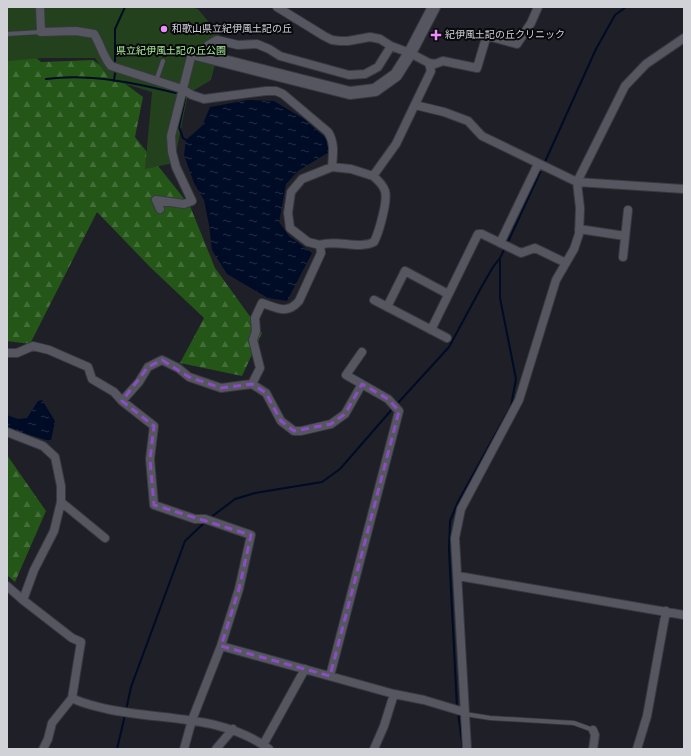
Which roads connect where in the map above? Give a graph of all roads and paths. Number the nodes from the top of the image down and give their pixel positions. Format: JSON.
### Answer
{"nodes":[{"id":1,"x":40,"y":7,"type":"edge"},
{"id":2,"x":277,"y":7,"type":"edge"},
{"id":3,"x":434,"y":7,"type":"edge"},
{"id":4,"x":538,"y":7,"type":"edge"},
{"id":5,"x":41,"y":32,"type":"junction"},
{"id":6,"x":7,"y":34,"type":"edge"},
{"id":7,"x":684,"y":38,"type":"edge"},
{"id":8,"x":207,"y":46,"type":"dead end"},
{"id":9,"x":391,"y":46,"type":"junction"},
{"id":10,"x":192,"y":53,"type":"joint"},
{"id":11,"x":410,"y":53,"type":"junction"},
{"id":12,"x":163,"y":61,"type":"dead end"},
{"id":13,"x":429,"y":63,"type":"junction"},
{"id":14,"x":156,"y":81,"type":"junction"},
{"id":15,"x":182,"y":89,"type":"junction"},
{"id":16,"x":415,"y":104,"type":"junction"},
{"id":17,"x":538,"y":164,"type":"junction"},
{"id":18,"x":332,"y":167,"type":"junction"},
{"id":19,"x":373,"y":176,"type":"junction"},
{"id":20,"x":577,"y":182,"type":"junction"},
{"id":21,"x":684,"y":189,"type":"edge"},
{"id":22,"x":160,"y":209,"type":"dead end"},
{"id":23,"x":628,"y":210,"type":"dead end"},
{"id":24,"x":579,"y":229,"type":"junction"},
{"id":25,"x":625,"y":236,"type":"junction"},
{"id":26,"x":500,"y":243,"type":"junction"},
{"id":27,"x":320,"y":245,"type":"junction"},
{"id":28,"x":623,"y":257,"type":"dead end"},
{"id":29,"x":566,"y":263,"type":"junction"},
{"id":30,"x":448,"y":294,"type":"junction"},
{"id":31,"x":374,"y":300,"type":"dead end"},
{"id":32,"x":387,"y":307,"type":"junction"},
{"id":33,"x":431,"y":330,"type":"junction"},
{"id":34,"x":447,"y":338,"type":"dead end"},
{"id":35,"x":362,"y":352,"type":"dead end"},
{"id":36,"x":7,"y":353,"type":"edge"},
{"id":37,"x":252,"y":384,"type":"junction"},
{"id":38,"x":362,"y":384,"type":"junction"},
{"id":39,"x":122,"y":401,"type":"junction"},
{"id":40,"x":7,"y":432,"type":"edge"},
{"id":41,"x":60,"y":502,"type":"junction"},
{"id":42,"x":105,"y":538,"type":"dead end"},
{"id":43,"x":458,"y":576,"type":"junction"},
{"id":44,"x":7,"y":586,"type":"edge"},
{"id":45,"x":23,"y":600,"type":"junction"},
{"id":46,"x":666,"y":611,"type":"junction"},
{"id":47,"x":684,"y":615,"type":"edge"},
{"id":48,"x":221,"y":646,"type":"junction"},
{"id":49,"x":305,"y":669,"type":"junction"},
{"id":50,"x":330,"y":676,"type":"junction"},
{"id":51,"x":394,"y":694,"type":"junction"},
{"id":52,"x":72,"y":698,"type":"junction"},
{"id":53,"x":464,"y":713,"type":"junction"},
{"id":54,"x":192,"y":720,"type":"junction"},
{"id":55,"x":233,"y":729,"type":"junction"},
{"id":56,"x":593,"y":730,"type":"joint"},
{"id":57,"x":266,"y":747,"type":"edge"},
{"id":58,"x":43,"y":749,"type":"edge"},
{"id":59,"x":184,"y":749,"type":"edge"},
{"id":60,"x":216,"y":749,"type":"edge"},
{"id":61,"x":374,"y":749,"type":"edge"},
{"id":62,"x":467,"y":749,"type":"edge"},
{"id":63,"x":593,"y":749,"type":"edge"},
{"id":64,"x":637,"y":749,"type":"edge"}],
"edges":[{"from":1,"to":5,"type":"street"},
{"from":2,"to":9,"type":"street"},
{"from":3,"to":11,"type":"street"},
{"from":4,"to":13,"type":"street"},
{"from":5,"to":6,"type":"lane"},
{"from":5,"to":14,"type":"street"},
{"from":7,"to":20,"type":"street"},
{"from":8,"to":9,"type":"street"},
{"from":9,"to":11,"type":"street"},
{"from":10,"to":11,"type":"street"},
{"from":10,"to":15,"type":"street"},
{"from":11,"to":13,"type":"street"},
{"from":12,"to":14,"type":"lane"},
{"from":13,"to":16,"type":"street"},
{"from":14,"to":15,"type":"street"},
{"from":15,"to":18,"type":"street"},
{"from":15,"to":22,"type":"street"},
{"from":16,"to":17,"type":"street"},
{"from":16,"to":19,"type":"street"},
{"from":17,"to":20,"type":"street"},
{"from":17,"to":26,"type":"street"},
{"from":18,"to":19,"type":"street"},
{"from":18,"to":27,"type":"street"},
{"from":19,"to":27,"type":"street"},
{"from":20,"to":21,"type":"street"},
{"from":20,"to":24,"type":"street"},
{"from":23,"to":25,"type":"street"},
{"from":24,"to":25,"type":"street"},
{"from":24,"to":29,"type":"street"},
{"from":25,"to":28,"type":"street"},
{"from":26,"to":29,"type":"street"},
{"from":26,"to":30,"type":"street"},
{"from":27,"to":37,"type":"street"},
{"from":29,"to":43,"type":"street"},
{"from":30,"to":32,"type":"street"},
{"from":30,"to":33,"type":"street"},
{"from":31,"to":32,"type":"street"},
{"from":32,"to":33,"type":"street"},
{"from":33,"to":34,"type":"street"},
{"from":35,"to":38,"type":"street"},
{"from":36,"to":39,"type":"street"},
{"from":37,"to":38,"type":"street"},
{"from":37,"to":39,"type":"street"},
{"from":38,"to":50,"type":"street"},
{"from":39,"to":48,"type":"street"},
{"from":40,"to":41,"type":"street"},
{"from":41,"to":42,"type":"street"},
{"from":41,"to":45,"type":"street"},
{"from":43,"to":46,"type":"street"},
{"from":43,"to":53,"type":"street"},
{"from":44,"to":45,"type":"street"},
{"from":45,"to":52,"type":"street"},
{"from":46,"to":47,"type":"street"},
{"from":46,"to":64,"type":"street"},
{"from":48,"to":49,"type":"street"},
{"from":48,"to":54,"type":"street"},
{"from":49,"to":50,"type":"street"},
{"from":49,"to":57,"type":"street"},
{"from":50,"to":51,"type":"street"},
{"from":51,"to":53,"type":"street"},
{"from":51,"to":61,"type":"street"},
{"from":52,"to":54,"type":"street"},
{"from":52,"to":58,"type":"street"},
{"from":53,"to":56,"type":"lane"},
{"from":53,"to":62,"type":"street"},
{"from":54,"to":55,"type":"street"},
{"from":54,"to":59,"type":"street"},
{"from":55,"to":57,"type":"street"},
{"from":55,"to":60,"type":"street"},
{"from":56,"to":63,"type":"street"}]}
